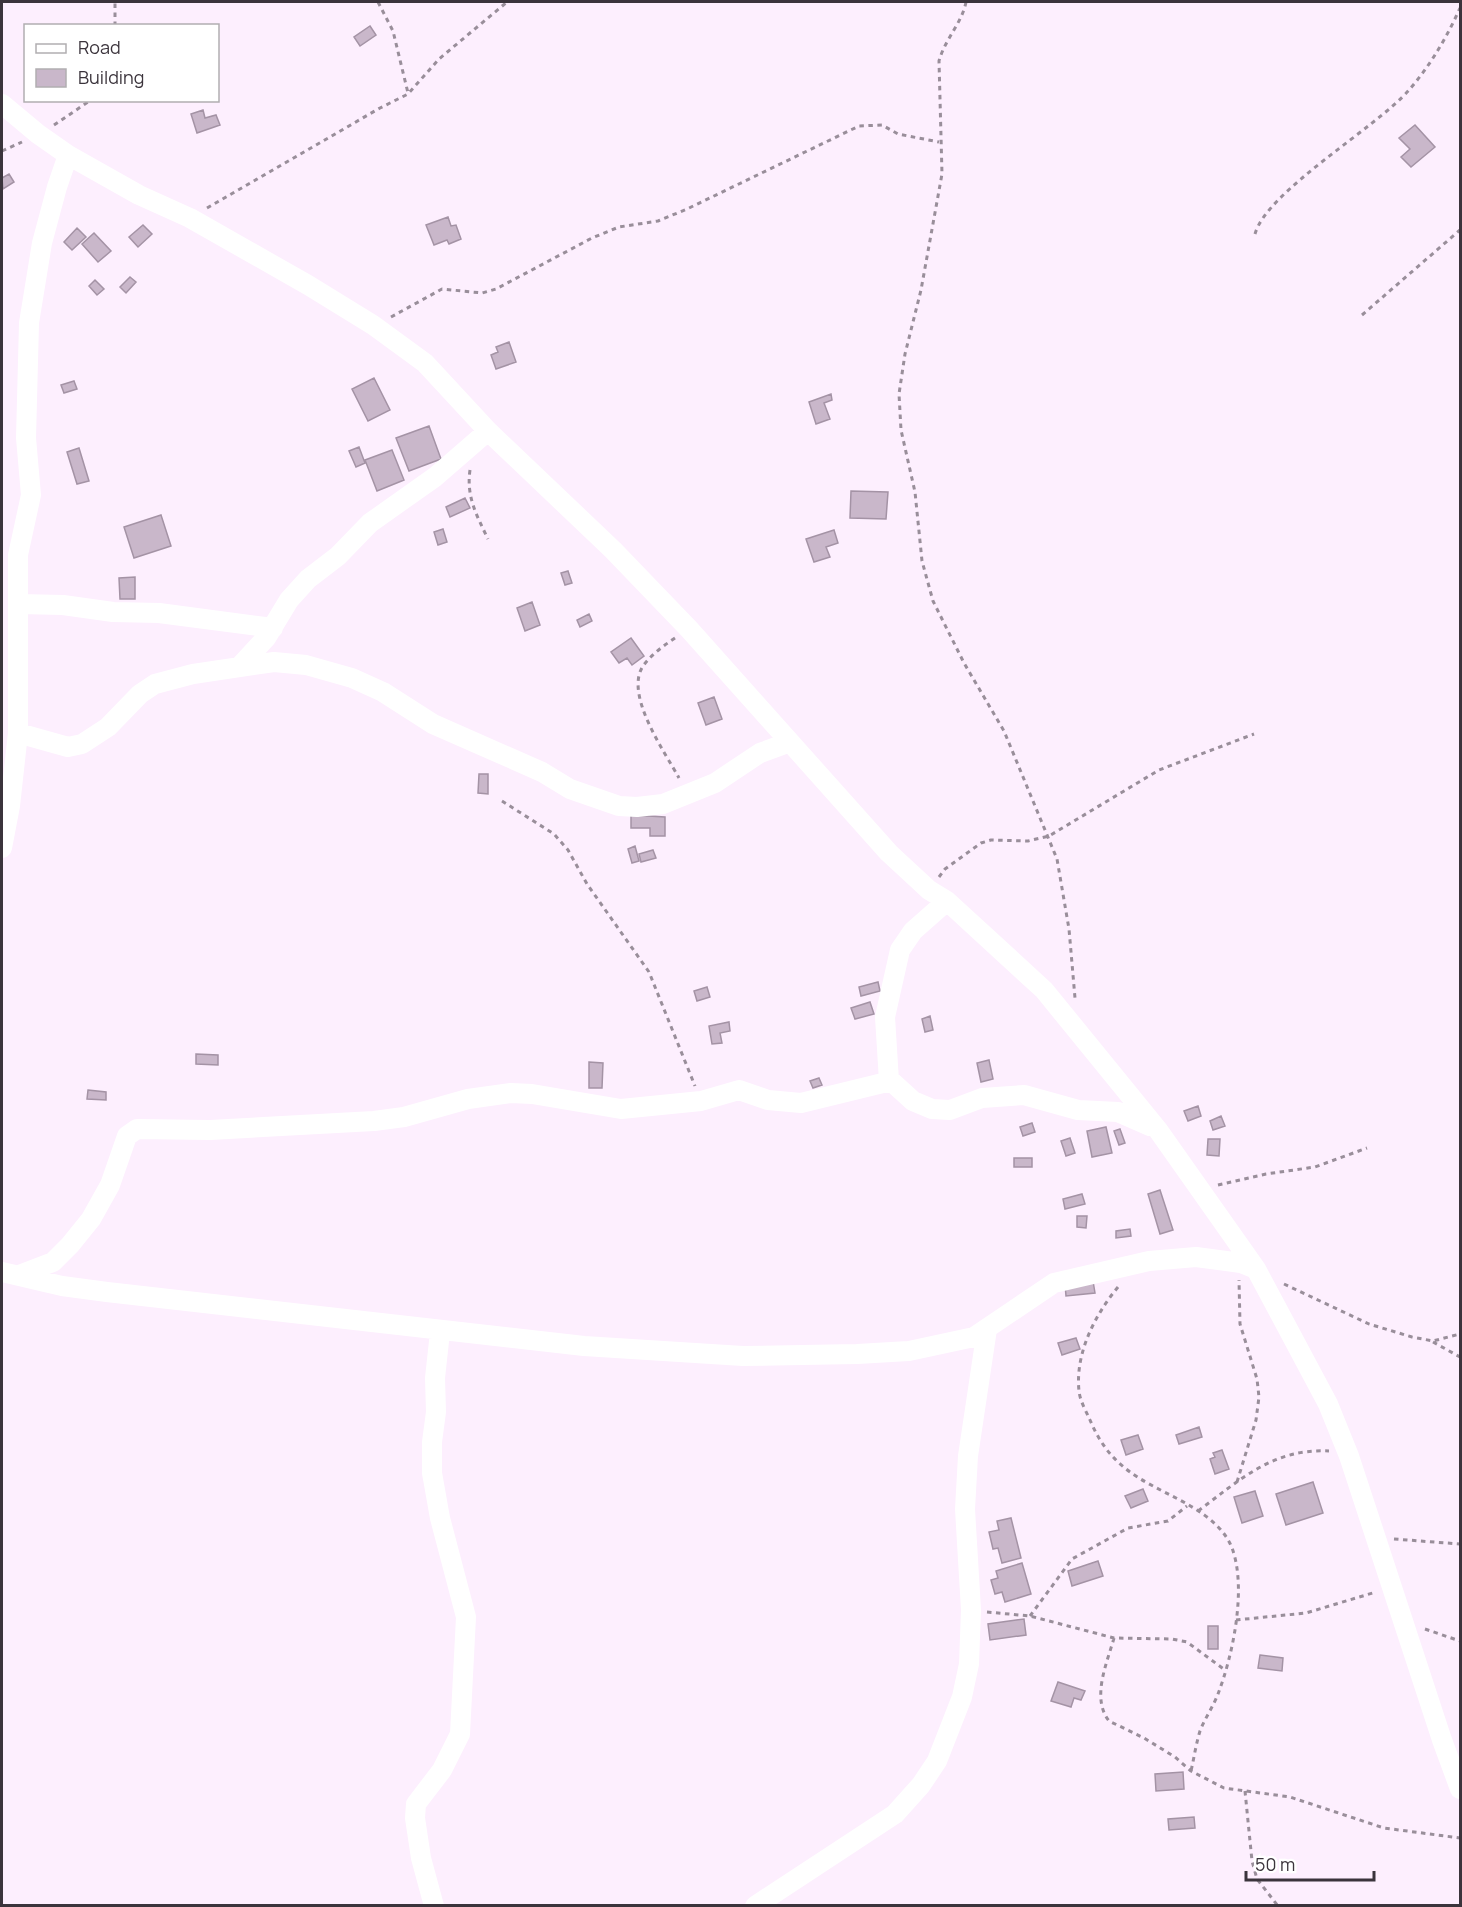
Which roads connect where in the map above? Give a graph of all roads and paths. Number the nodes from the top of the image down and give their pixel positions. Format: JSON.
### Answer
{"nodes":[{"id":1,"x":116,"y":2,"type":"edge"},
{"id":2,"x":378,"y":2,"type":"edge"},
{"id":3,"x":507,"y":2,"type":"edge"},
{"id":4,"x":966,"y":2,"type":"edge"},
{"id":5,"x":1461,"y":8,"type":"edge"},
{"id":6,"x":115,"y":24,"type":"edge"},
{"id":7,"x":408,"y":94,"type":"junction"},
{"id":8,"x":88,"y":102,"type":"edge"},
{"id":9,"x":2,"y":104,"type":"edge"},
{"id":10,"x":38,"y":134,"type":"junction"},
{"id":11,"x":939,"y":142,"type":"junction"},
{"id":12,"x":68,"y":155,"type":"junction"},
{"id":13,"x":190,"y":218,"type":"junction"},
{"id":14,"x":1461,"y":230,"type":"edge"},
{"id":15,"x":1255,"y":234,"type":"dead end"},
{"id":16,"x":1362,"y":315,"type":"dead end"},
{"id":17,"x":373,"y":325,"type":"junction"},
{"id":18,"x":488,"y":431,"type":"junction"},
{"id":19,"x":472,"y":464,"type":"dead end"},
{"id":20,"x":488,"y":539,"type":"dead end"},
{"id":21,"x":19,"y":604,"type":"junction"},
{"id":22,"x":273,"y":628,"type":"junction"},
{"id":23,"x":688,"y":629,"type":"junction"},
{"id":24,"x":240,"y":666,"type":"junction"},
{"id":25,"x":18,"y":734,"type":"junction"},
{"id":26,"x":1254,"y":734,"type":"dead end"},
{"id":27,"x":790,"y":742,"type":"junction"},
{"id":28,"x":687,"y":794,"type":"junction"},
{"id":29,"x":502,"y":801,"type":"dead end"},
{"id":30,"x":1049,"y":836,"type":"junction"},
{"id":31,"x":2,"y":848,"type":"edge"},
{"id":32,"x":929,"y":890,"type":"junction"},
{"id":33,"x":947,"y":901,"type":"junction"},
{"id":34,"x":1076,"y":1004,"type":"dead end"},
{"id":35,"x":889,"y":1082,"type":"junction"},
{"id":36,"x":701,"y":1101,"type":"junction"},
{"id":37,"x":1158,"y":1131,"type":"junction"},
{"id":38,"x":1367,"y":1148,"type":"dead end"},
{"id":39,"x":1199,"y":1190,"type":"junction"},
{"id":40,"x":53,"y":1262,"type":"junction"},
{"id":41,"x":1248,"y":1266,"type":"junction"},
{"id":42,"x":9,"y":1274,"type":"edge"},
{"id":43,"x":62,"y":1286,"type":"junction"},
{"id":44,"x":1119,"y":1286,"type":"dead end"},
{"id":45,"x":987,"y":1329,"type":"junction"},
{"id":46,"x":440,"y":1332,"type":"junction"},
{"id":47,"x":1461,"y":1334,"type":"edge"},
{"id":48,"x":1433,"y":1341,"type":"junction"},
{"id":49,"x":1461,"y":1357,"type":"edge"},
{"id":50,"x":1349,"y":1456,"type":"junction"},
{"id":51,"x":1237,"y":1482,"type":"junction"},
{"id":52,"x":1187,"y":1506,"type":"junction"},
{"id":53,"x":1198,"y":1511,"type":"junction"},
{"id":54,"x":1376,"y":1538,"type":"junction"},
{"id":55,"x":1461,"y":1544,"type":"edge"},
{"id":56,"x":1393,"y":1590,"type":"junction"},
{"id":57,"x":971,"y":1610,"type":"junction"},
{"id":58,"x":1030,"y":1616,"type":"junction"},
{"id":59,"x":1236,"y":1620,"type":"junction"},
{"id":60,"x":1404,"y":1621,"type":"junction"},
{"id":61,"x":1114,"y":1638,"type":"junction"},
{"id":62,"x":1461,"y":1641,"type":"edge"},
{"id":63,"x":1225,"y":1670,"type":"junction"},
{"id":64,"x":1191,"y":1771,"type":"junction"},
{"id":65,"x":1461,"y":1789,"type":"edge"},
{"id":66,"x":1245,"y":1791,"type":"junction"},
{"id":67,"x":1461,"y":1839,"type":"edge"},
{"id":68,"x":434,"y":1905,"type":"edge"},
{"id":69,"x":755,"y":1905,"type":"edge"},
{"id":70,"x":1278,"y":1905,"type":"edge"}],
"edges":[{"from":1,"to":6,"type":"path"},
{"from":2,"to":7,"type":"path"},
{"from":3,"to":7,"type":"path"},
{"from":4,"to":11,"type":"path"},
{"from":5,"to":15,"type":"path"},
{"from":7,"to":13,"type":"path"},
{"from":8,"to":10,"type":"path"},
{"from":9,"to":10,"type":"street"},
{"from":10,"to":12,"type":"street"},
{"from":11,"to":17,"type":"path"},
{"from":11,"to":30,"type":"path"},
{"from":12,"to":13,"type":"street"},
{"from":12,"to":21,"type":"street"},
{"from":13,"to":17,"type":"street"},
{"from":14,"to":16,"type":"path"},
{"from":17,"to":18,"type":"street"},
{"from":18,"to":22,"type":"street"},
{"from":18,"to":23,"type":"street"},
{"from":19,"to":20,"type":"path"},
{"from":21,"to":22,"type":"street"},
{"from":21,"to":25,"type":"street"},
{"from":22,"to":24,"type":"street"},
{"from":23,"to":27,"type":"street"},
{"from":23,"to":28,"type":"path"},
{"from":24,"to":25,"type":"street"},
{"from":24,"to":28,"type":"street"},
{"from":25,"to":31,"type":"street"},
{"from":26,"to":30,"type":"path"},
{"from":27,"to":28,"type":"street"},
{"from":27,"to":32,"type":"street"},
{"from":29,"to":36,"type":"path"},
{"from":30,"to":32,"type":"path"},
{"from":30,"to":34,"type":"path"},
{"from":32,"to":33,"type":"street"},
{"from":33,"to":35,"type":"street"},
{"from":33,"to":37,"type":"street"},
{"from":35,"to":36,"type":"street"},
{"from":35,"to":37,"type":"street"},
{"from":36,"to":40,"type":"street"},
{"from":37,"to":39,"type":"street"},
{"from":38,"to":39,"type":"path"},
{"from":39,"to":41,"type":"street"},
{"from":40,"to":42,"type":"street"},
{"from":40,"to":43,"type":"street"},
{"from":41,"to":45,"type":"street"},
{"from":41,"to":48,"type":"path"},
{"from":41,"to":50,"type":"street"},
{"from":41,"to":51,"type":"path"},
{"from":42,"to":43,"type":"street"},
{"from":43,"to":46,"type":"street"},
{"from":44,"to":52,"type":"path"},
{"from":45,"to":46,"type":"street"},
{"from":45,"to":57,"type":"street"},
{"from":46,"to":68,"type":"street"},
{"from":47,"to":48,"type":"path"},
{"from":48,"to":49,"type":"path"},
{"from":50,"to":51,"type":"path"},
{"from":50,"to":54,"type":"street"},
{"from":51,"to":53,"type":"path"},
{"from":52,"to":53,"type":"path"},
{"from":52,"to":58,"type":"path"},
{"from":53,"to":59,"type":"path"},
{"from":54,"to":55,"type":"path"},
{"from":54,"to":56,"type":"street"},
{"from":56,"to":59,"type":"path"},
{"from":56,"to":60,"type":"street"},
{"from":57,"to":58,"type":"path"},
{"from":57,"to":69,"type":"street"},
{"from":58,"to":61,"type":"path"},
{"from":59,"to":63,"type":"path"},
{"from":60,"to":62,"type":"path"},
{"from":60,"to":65,"type":"street"},
{"from":61,"to":63,"type":"path"},
{"from":61,"to":64,"type":"path"},
{"from":63,"to":64,"type":"path"},
{"from":64,"to":66,"type":"path"},
{"from":66,"to":67,"type":"path"},
{"from":66,"to":70,"type":"path"}]}
